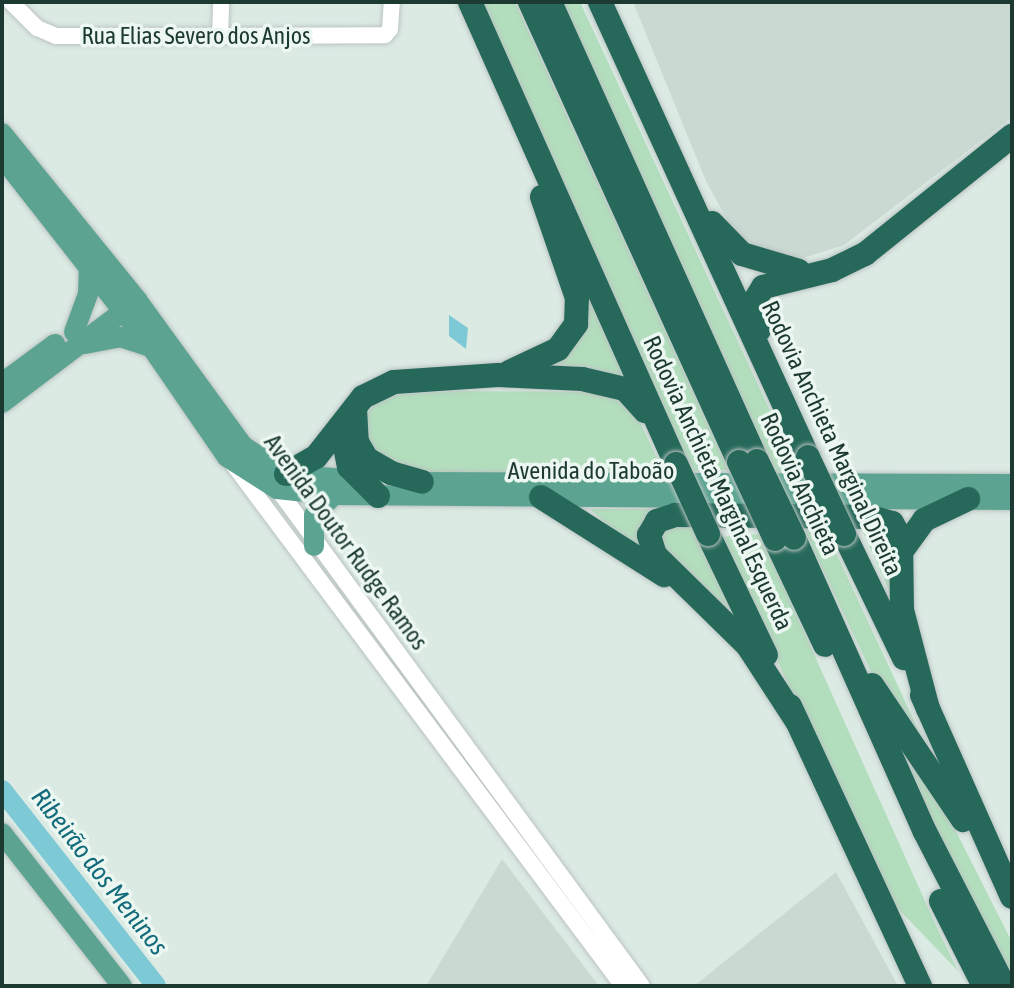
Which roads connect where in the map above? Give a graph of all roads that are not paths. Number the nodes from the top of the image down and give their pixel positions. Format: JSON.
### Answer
{"nodes":[{"id":1,"x":11,"y":2,"type":"edge"},
{"id":2,"x":221,"y":2,"type":"edge"},
{"id":3,"x":392,"y":2,"type":"edge"},
{"id":4,"x":470,"y":2,"type":"edge"},
{"id":5,"x":530,"y":2,"type":"edge"},
{"id":6,"x":550,"y":2,"type":"edge"},
{"id":7,"x":600,"y":2,"type":"edge"},
{"id":8,"x":220,"y":36,"type":"junction"},
{"id":9,"x":496,"y":67,"type":"junction"},
{"id":10,"x":2,"y":133,"type":"edge"},
{"id":11,"x":1012,"y":136,"type":"edge"},
{"id":12,"x":2,"y":157,"type":"edge"},
{"id":13,"x":690,"y":194,"type":"junction"},
{"id":14,"x":89,"y":268,"type":"junction"},
{"id":15,"x":813,"y":274,"type":"junction"},
{"id":16,"x":126,"y":299,"type":"junction"},
{"id":17,"x":74,"y":332,"type":"junction"},
{"id":18,"x":152,"y":348,"type":"junction"},
{"id":19,"x":63,"y":354,"type":"junction"},
{"id":20,"x":498,"y":375,"type":"junction"},
{"id":21,"x":2,"y":383,"type":"edge"},
{"id":22,"x":2,"y":403,"type":"edge"},
{"id":23,"x":786,"y":408,"type":"junction"},
{"id":24,"x":348,"y":416,"type":"junction"},
{"id":25,"x":663,"y":435,"type":"junction"},
{"id":26,"x":235,"y":451,"type":"junction"},
{"id":27,"x":748,"y":462,"type":"junction"},
{"id":28,"x":281,"y":481,"type":"junction"},
{"id":29,"x":422,"y":482,"type":"junction"},
{"id":30,"x":1012,"y":484,"type":"edge"},
{"id":31,"x":369,"y":489,"type":"junction"},
{"id":32,"x":334,"y":495,"type":"junction"},
{"id":33,"x":541,"y":497,"type":"junction"},
{"id":34,"x":968,"y":499,"type":"junction"},
{"id":35,"x":1012,"y":500,"type":"edge"},
{"id":36,"x":784,"y":538,"type":"junction"},
{"id":37,"x":901,"y":552,"type":"junction"},
{"id":38,"x":314,"y":554,"type":"junction"},
{"id":39,"x":683,"y":587,"type":"junction"},
{"id":40,"x":828,"y":613,"type":"junction"},
{"id":41,"x":928,"y":709,"type":"junction"},
{"id":42,"x":796,"y":720,"type":"junction"},
{"id":43,"x":2,"y":833,"type":"edge"},
{"id":44,"x":1012,"y":897,"type":"edge"},
{"id":45,"x":1012,"y":906,"type":"edge"},
{"id":46,"x":122,"y":986,"type":"edge"},
{"id":47,"x":623,"y":986,"type":"edge"},
{"id":48,"x":642,"y":986,"type":"edge"},
{"id":49,"x":920,"y":986,"type":"edge"},
{"id":50,"x":984,"y":986,"type":"edge"},
{"id":51,"x":1004,"y":986,"type":"edge"}],
"edges":[{"from":1,"to":8,"type":"street","name":"Rua Elias Severo dos Anjos"},
{"from":2,"to":8,"type":"street"},
{"from":3,"to":8,"type":"street","name":"Rua Elias Severo dos Anjos"},
{"from":4,"to":9,"type":"highway","name":"Rodovia Anchieta Marginal Esquerda"},
{"from":5,"to":27,"type":"highway","name":"Rodovia Anchieta"},
{"from":6,"to":27,"type":"highway","name":"Rodovia Anchieta"},
{"from":7,"to":13,"type":"highway","name":"Rodovia Anchieta Marginal Direita"},
{"from":9,"to":20,"type":"highway"},
{"from":9,"to":25,"type":"highway","name":"Rodovia Anchieta Marginal Esquerda"},
{"from":10,"to":16,"type":"main road","name":"Avenida Doutor Rudge Ramos"},
{"from":11,"to":15,"type":"highway"},
{"from":12,"to":14,"type":"main road","name":"Avenida Doutor Rudge Ramos"},
{"from":13,"to":15,"type":"highway"},
{"from":13,"to":23,"type":"highway","name":"Rodovia Anchieta Marginal Direita"},
{"from":14,"to":16,"type":"main road","name":"Avenida Doutor Rudge Ramos"},
{"from":14,"to":17,"type":"main road"},
{"from":15,"to":23,"type":"highway"},
{"from":16,"to":17,"type":"main road"},
{"from":16,"to":18,"type":"main road","name":"Avenida Doutor Rudge Ramos"},
{"from":16,"to":19,"type":"main road"},
{"from":16,"to":26,"type":"main road","name":"Avenida Doutor Rudge Ramos"},
{"from":17,"to":21,"type":"main road"},
{"from":18,"to":19,"type":"main road"},
{"from":18,"to":26,"type":"main road","name":"Avenida Doutor Rudge Ramos"},
{"from":19,"to":22,"type":"main road"},
{"from":20,"to":24,"type":"highway"},
{"from":20,"to":25,"type":"highway"},
{"from":23,"to":41,"type":"highway","name":"Rodovia Anchieta Marginal Direita","bridge":true},
{"from":24,"to":28,"type":"highway"},
{"from":24,"to":29,"type":"highway"},
{"from":24,"to":31,"type":"highway"},
{"from":25,"to":42,"type":"highway","name":"Rodovia Anchieta Marginal Esquerda","bridge":true},
{"from":26,"to":28,"type":"main road","name":"Avenida do Taboão"},
{"from":26,"to":38,"type":"street","name":"Avenida Doutor Rudge Ramos"},
{"from":27,"to":36,"type":"highway","name":"Rodovia Anchieta","bridge":true},
{"from":28,"to":31,"type":"main road","name":"Avenida do Taboão"},
{"from":28,"to":32,"type":"main road","name":"Avenida do Taboão"},
{"from":28,"to":38,"type":"street","name":"Avenida Doutor Rudge Ramos"},
{"from":29,"to":30,"type":"main road","name":"Avenida do Taboão"},
{"from":29,"to":31,"type":"main road","name":"Avenida do Taboão"},
{"from":31,"to":32,"type":"main road","name":"Avenida do Taboão"},
{"from":31,"to":33,"type":"main road","name":"Avenida do Taboão"},
{"from":32,"to":38,"type":"main road"},
{"from":33,"to":34,"type":"main road","name":"Avenida do Taboão"},
{"from":33,"to":39,"type":"highway"},
{"from":34,"to":35,"type":"main road","name":"Avenida do Taboão"},
{"from":34,"to":37,"type":"highway"},
{"from":36,"to":40,"type":"highway","name":"Rodovia Anchieta"},
{"from":36,"to":50,"type":"highway","name":"Rodovia Anchieta"},
{"from":37,"to":39,"type":"highway"},
{"from":37,"to":41,"type":"highway"},
{"from":38,"to":47,"type":"street","name":"Avenida Doutor Rudge Ramos"},
{"from":38,"to":48,"type":"street","name":"Avenida Doutor Rudge Ramos"},
{"from":39,"to":42,"type":"highway"},
{"from":40,"to":45,"type":"highway"},
{"from":40,"to":51,"type":"highway","name":"Rodovia Anchieta"},
{"from":41,"to":44,"type":"highway","name":"Rodovia Anchieta Marginal Direita"},
{"from":42,"to":49,"type":"highway","name":"Rodovia Anchieta Marginal Esquerda"},
{"from":43,"to":46,"type":"main road"}]}
